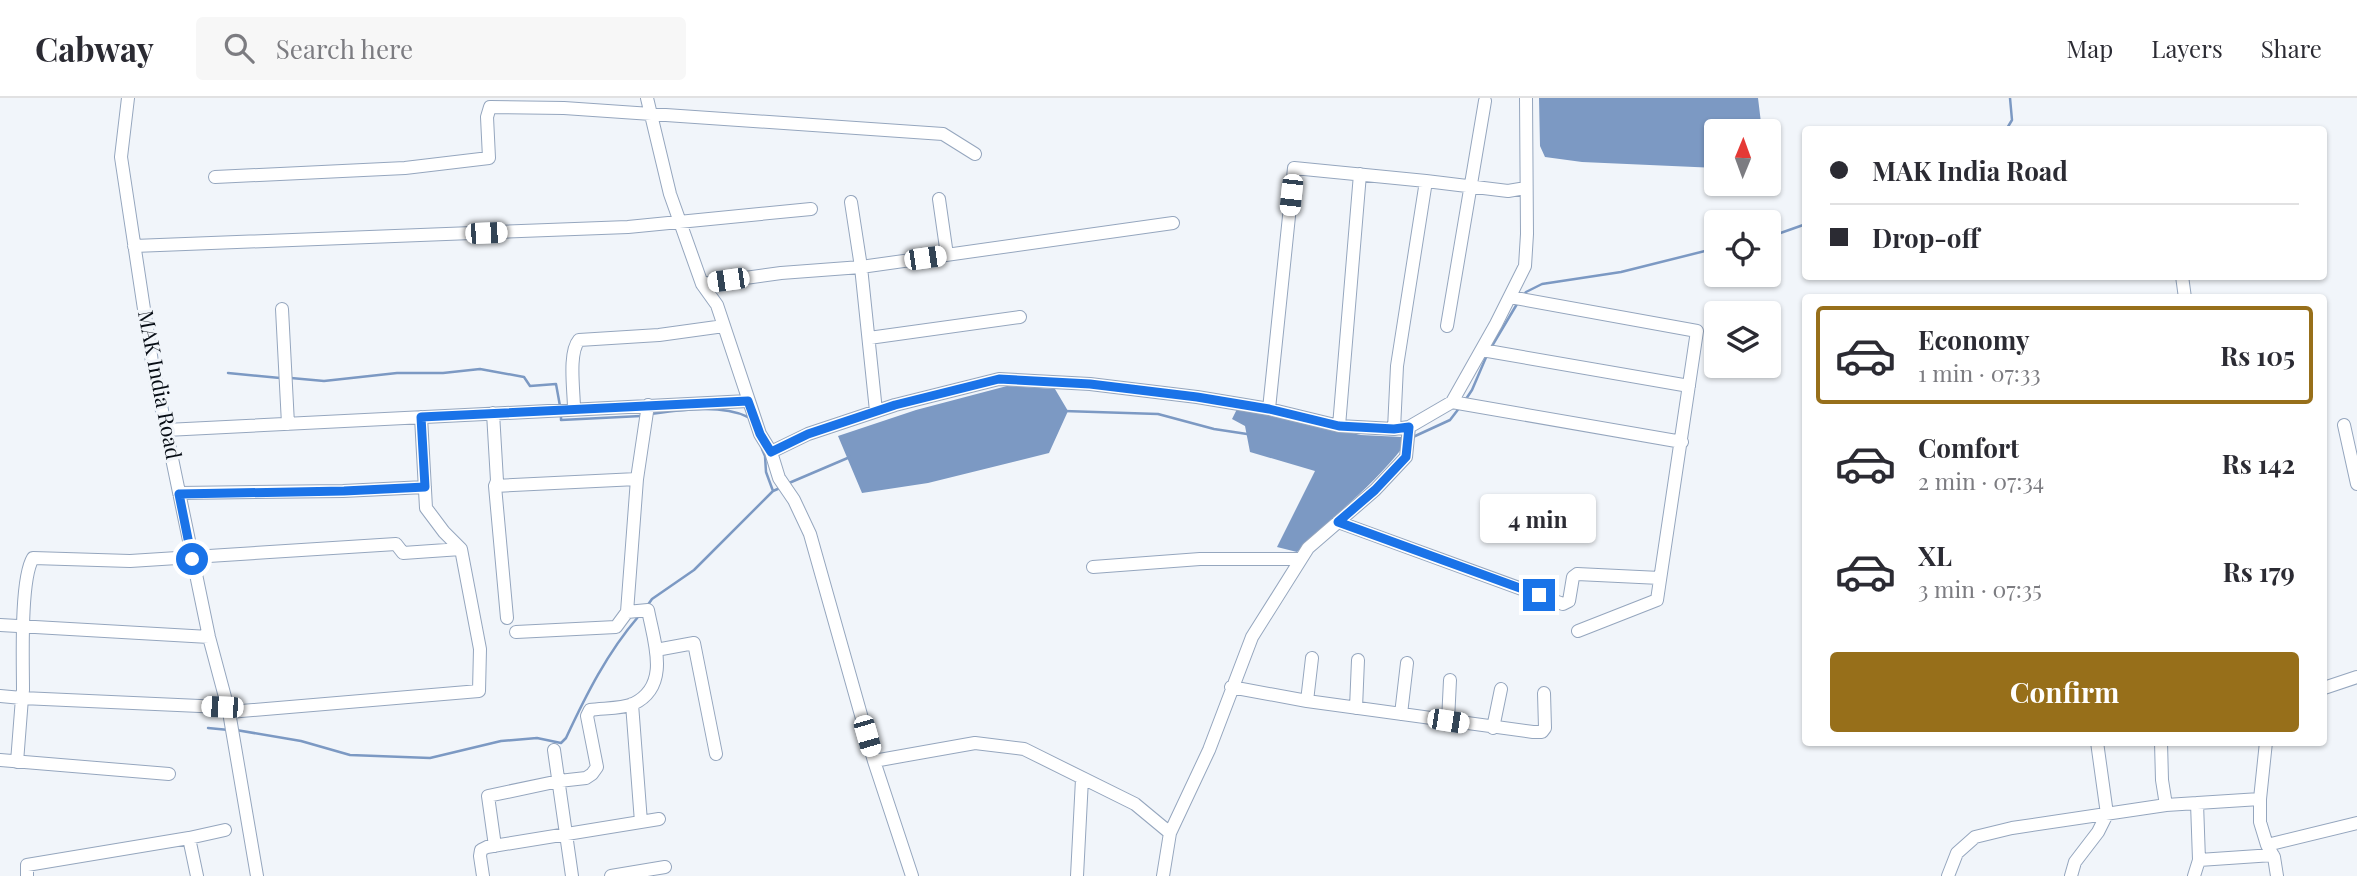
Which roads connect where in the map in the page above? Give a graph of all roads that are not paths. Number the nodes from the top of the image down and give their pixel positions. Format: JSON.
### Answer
{"nodes":[{"id":1,"x":128,"y":98,"type":"edge"},
{"id":2,"x":647,"y":98,"type":"edge"},
{"id":3,"x":1526,"y":98,"type":"edge"},
{"id":4,"x":1485,"y":101,"type":"dead end"},
{"id":5,"x":652,"y":116,"type":"junction"},
{"id":6,"x":975,"y":154,"type":"dead end"},
{"id":7,"x":1360,"y":174,"type":"junction"},
{"id":8,"x":215,"y":177,"type":"dead end"},
{"id":9,"x":1426,"y":181,"type":"junction"},
{"id":10,"x":1470,"y":187,"type":"junction"},
{"id":11,"x":1526,"y":188,"type":"junction"},
{"id":12,"x":939,"y":199,"type":"dead end"},
{"id":13,"x":851,"y":202,"type":"dead end"},
{"id":14,"x":811,"y":209,"type":"dead end"},
{"id":15,"x":679,"y":221,"type":"junction"},
{"id":16,"x":1173,"y":223,"type":"dead end"},
{"id":17,"x":134,"y":246,"type":"junction"},
{"id":18,"x":947,"y":255,"type":"junction"},
{"id":19,"x":861,"y":267,"type":"junction"},
{"id":20,"x":702,"y":284,"type":"junction"},
{"id":21,"x":1517,"y":299,"type":"junction"},
{"id":22,"x":282,"y":309,"type":"dead end"},
{"id":23,"x":1020,"y":317,"type":"dead end"},
{"id":24,"x":724,"y":326,"type":"junction"},
{"id":25,"x":1447,"y":326,"type":"dead end"},
{"id":26,"x":869,"y":338,"type":"junction"},
{"id":27,"x":1487,"y":351,"type":"junction"},
{"id":28,"x":1689,"y":386,"type":"junction"},
{"id":29,"x":748,"y":401,"type":"junction"},
{"id":30,"x":1459,"y":403,"type":"junction"},
{"id":31,"x":649,"y":405,"type":"junction"},
{"id":32,"x":574,"y":409,"type":"junction"},
{"id":33,"x":1269,"y":409,"type":"junction"},
{"id":34,"x":876,"y":411,"type":"junction"},
{"id":35,"x":493,"y":413,"type":"junction"},
{"id":36,"x":421,"y":417,"type":"junction"},
{"id":37,"x":288,"y":424,"type":"junction"},
{"id":38,"x":2344,"y":425,"type":"dead end"},
{"id":39,"x":1339,"y":426,"type":"junction"},
{"id":40,"x":1394,"y":429,"type":"junction"},
{"id":41,"x":166,"y":430,"type":"junction"},
{"id":42,"x":1408,"y":435,"type":"junction"},
{"id":43,"x":1682,"y":442,"type":"junction"},
{"id":44,"x":771,"y":452,"type":"junction"},
{"id":45,"x":637,"y":479,"type":"junction"},
{"id":46,"x":2357,"y":484,"type":"edge"},
{"id":47,"x":495,"y":486,"type":"junction"},
{"id":48,"x":425,"y":487,"type":"junction"},
{"id":49,"x":179,"y":494,"type":"junction"},
{"id":50,"x":1338,"y":522,"type":"junction"},
{"id":51,"x":461,"y":549,"type":"junction"},
{"id":52,"x":192,"y":559,"type":"junction"},
{"id":53,"x":1301,"y":559,"type":"junction"},
{"id":54,"x":1093,"y":567,"type":"dead end"},
{"id":55,"x":1660,"y":578,"type":"junction"},
{"id":56,"x":629,"y":612,"type":"junction"},
{"id":57,"x":507,"y":618,"type":"dead end"},
{"id":58,"x":0,"y":625,"type":"edge"},
{"id":59,"x":23,"y":626,"type":"junction"},
{"id":60,"x":1578,"y":631,"type":"dead end"},
{"id":61,"x":516,"y":632,"type":"dead end"},
{"id":62,"x":209,"y":637,"type":"junction"},
{"id":63,"x":656,"y":650,"type":"junction"},
{"id":64,"x":1312,"y":658,"type":"dead end"},
{"id":65,"x":1358,"y":660,"type":"dead end"},
{"id":66,"x":1407,"y":663,"type":"dead end"},
{"id":67,"x":2357,"y":677,"type":"edge"},
{"id":68,"x":1450,"y":680,"type":"dead end"},
{"id":69,"x":1231,"y":687,"type":"junction"},
{"id":70,"x":2327,"y":687,"type":"edge"},
{"id":71,"x":1501,"y":689,"type":"dead end"},
{"id":72,"x":1544,"y":693,"type":"dead end"},
{"id":73,"x":0,"y":696,"type":"edge"},
{"id":74,"x":22,"y":698,"type":"junction"},
{"id":75,"x":1307,"y":701,"type":"junction"},
{"id":76,"x":632,"y":704,"type":"junction"},
{"id":77,"x":1356,"y":708,"type":"junction"},
{"id":78,"x":1401,"y":714,"type":"junction"},
{"id":79,"x":1448,"y":721,"type":"junction"},
{"id":80,"x":231,"y":724,"type":"junction"},
{"id":81,"x":1493,"y":728,"type":"junction"},
{"id":82,"x":2097,"y":746,"type":"edge"},
{"id":83,"x":2161,"y":746,"type":"edge"},
{"id":84,"x":2266,"y":746,"type":"edge"},
{"id":85,"x":554,"y":750,"type":"dead end"},
{"id":86,"x":716,"y":754,"type":"dead end"},
{"id":87,"x":0,"y":760,"type":"edge"},
{"id":88,"x":874,"y":761,"type":"junction"},
{"id":89,"x":18,"y":762,"type":"junction"},
{"id":90,"x":169,"y":774,"type":"dead end"},
{"id":91,"x":1082,"y":779,"type":"junction"},
{"id":92,"x":559,"y":781,"type":"junction"},
{"id":93,"x":2260,"y":799,"type":"junction"},
{"id":94,"x":2197,"y":803,"type":"junction"},
{"id":95,"x":2166,"y":805,"type":"junction"},
{"id":96,"x":2107,"y":814,"type":"junction"},
{"id":97,"x":659,"y":819,"type":"dead end"},
{"id":98,"x":641,"y":822,"type":"junction"},
{"id":99,"x":2357,"y":823,"type":"edge"},
{"id":100,"x":225,"y":830,"type":"dead end"},
{"id":101,"x":566,"y":833,"type":"junction"},
{"id":102,"x":1170,"y":833,"type":"junction"},
{"id":103,"x":189,"y":838,"type":"junction"},
{"id":104,"x":495,"y":846,"type":"junction"},
{"id":105,"x":2270,"y":850,"type":"junction"},
{"id":106,"x":2199,"y":860,"type":"junction"},
{"id":107,"x":665,"y":867,"type":"dead end"},
{"id":108,"x":27,"y":876,"type":"edge"},
{"id":109,"x":197,"y":876,"type":"edge"},
{"id":110,"x":257,"y":876,"type":"edge"},
{"id":111,"x":483,"y":876,"type":"edge"},
{"id":112,"x":572,"y":876,"type":"edge"},
{"id":113,"x":611,"y":876,"type":"edge"},
{"id":114,"x":912,"y":876,"type":"edge"},
{"id":115,"x":1077,"y":876,"type":"edge"},
{"id":116,"x":1163,"y":876,"type":"edge"},
{"id":117,"x":1948,"y":876,"type":"edge"},
{"id":118,"x":2071,"y":876,"type":"edge"},
{"id":119,"x":2194,"y":876,"type":"edge"},
{"id":120,"x":2277,"y":876,"type":"edge"}],
"edges":[{"from":1,"to":17,"type":"street","name":"MAK India Road"},
{"from":2,"to":5,"type":"street"},
{"from":3,"to":11,"type":"street"},
{"from":4,"to":10,"type":"street"},
{"from":5,"to":6,"type":"street"},
{"from":5,"to":8,"type":"street"},
{"from":5,"to":15,"type":"street"},
{"from":7,"to":9,"type":"street"},
{"from":7,"to":33,"type":"street"},
{"from":7,"to":39,"type":"street"},
{"from":9,"to":10,"type":"street"},
{"from":9,"to":40,"type":"street"},
{"from":10,"to":11,"type":"street"},
{"from":10,"to":25,"type":"street"},
{"from":11,"to":21,"type":"street"},
{"from":12,"to":18,"type":"street"},
{"from":13,"to":19,"type":"street"},
{"from":14,"to":15,"type":"street"},
{"from":15,"to":17,"type":"street"},
{"from":15,"to":20,"type":"street"},
{"from":16,"to":18,"type":"street"},
{"from":17,"to":41,"type":"street","name":"MAK India Road"},
{"from":18,"to":19,"type":"street"},
{"from":19,"to":20,"type":"street"},
{"from":19,"to":26,"type":"street"},
{"from":20,"to":24,"type":"street"},
{"from":21,"to":27,"type":"street"},
{"from":21,"to":28,"type":"street"},
{"from":22,"to":37,"type":"street"},
{"from":23,"to":26,"type":"street"},
{"from":24,"to":29,"type":"street"},
{"from":24,"to":32,"type":"street"},
{"from":26,"to":34,"type":"street"},
{"from":27,"to":28,"type":"street"},
{"from":27,"to":30,"type":"street"},
{"from":28,"to":43,"type":"street"},
{"from":29,"to":31,"type":"street"},
{"from":29,"to":44,"type":"street"},
{"from":30,"to":42,"type":"street"},
{"from":30,"to":43,"type":"street"},
{"from":31,"to":32,"type":"street"},
{"from":31,"to":45,"type":"street"},
{"from":32,"to":35,"type":"street"},
{"from":33,"to":34,"type":"street"},
{"from":33,"to":39,"type":"street"},
{"from":34,"to":44,"type":"street"},
{"from":35,"to":36,"type":"street"},
{"from":35,"to":47,"type":"street"},
{"from":36,"to":37,"type":"street"},
{"from":36,"to":48,"type":"street"},
{"from":37,"to":41,"type":"street"},
{"from":38,"to":46,"type":"street"},
{"from":39,"to":40,"type":"street"},
{"from":40,"to":42,"type":"street"},
{"from":41,"to":49,"type":"street","name":"MAK India Road"},
{"from":42,"to":50,"type":"street"},
{"from":43,"to":55,"type":"street"},
{"from":44,"to":88,"type":"street"},
{"from":45,"to":47,"type":"street"},
{"from":45,"to":56,"type":"street"},
{"from":47,"to":57,"type":"street"},
{"from":48,"to":49,"type":"street"},
{"from":48,"to":51,"type":"street"},
{"from":49,"to":52,"type":"street","name":"MAK India Road"},
{"from":50,"to":53,"type":"street"},
{"from":50,"to":55,"type":"street"},
{"from":51,"to":52,"type":"street"},
{"from":51,"to":80,"type":"street"},
{"from":52,"to":59,"type":"street"},
{"from":52,"to":62,"type":"street","name":"MAK India Road"},
{"from":53,"to":54,"type":"street"},
{"from":53,"to":69,"type":"street"},
{"from":55,"to":60,"type":"street"},
{"from":56,"to":61,"type":"street"},
{"from":56,"to":63,"type":"street"},
{"from":58,"to":59,"type":"street"},
{"from":59,"to":62,"type":"street"},
{"from":59,"to":74,"type":"street"},
{"from":62,"to":80,"type":"street","name":"MAK India Road"},
{"from":63,"to":76,"type":"street"},
{"from":63,"to":86,"type":"street"},
{"from":64,"to":75,"type":"street"},
{"from":65,"to":77,"type":"street"},
{"from":66,"to":78,"type":"street"},
{"from":67,"to":70,"type":"street"},
{"from":68,"to":79,"type":"street"},
{"from":69,"to":75,"type":"street"},
{"from":69,"to":102,"type":"street"},
{"from":71,"to":81,"type":"street"},
{"from":72,"to":81,"type":"street"},
{"from":73,"to":74,"type":"street"},
{"from":74,"to":80,"type":"street"},
{"from":74,"to":89,"type":"street"},
{"from":75,"to":77,"type":"street"},
{"from":76,"to":92,"type":"street"},
{"from":76,"to":98,"type":"street"},
{"from":77,"to":78,"type":"street"},
{"from":78,"to":79,"type":"street"},
{"from":79,"to":81,"type":"street"},
{"from":80,"to":110,"type":"street","name":"MAK India Road"},
{"from":82,"to":96,"type":"street"},
{"from":83,"to":95,"type":"street"},
{"from":84,"to":93,"type":"street"},
{"from":85,"to":92,"type":"street"},
{"from":87,"to":89,"type":"street"},
{"from":88,"to":91,"type":"street"},
{"from":88,"to":114,"type":"street"},
{"from":89,"to":90,"type":"street"},
{"from":91,"to":102,"type":"street"},
{"from":91,"to":115,"type":"street"},
{"from":92,"to":101,"type":"street"},
{"from":92,"to":104,"type":"street"},
{"from":93,"to":94,"type":"street"},
{"from":93,"to":105,"type":"street"},
{"from":94,"to":95,"type":"street"},
{"from":94,"to":106,"type":"street"},
{"from":95,"to":96,"type":"street"},
{"from":96,"to":117,"type":"street"},
{"from":96,"to":118,"type":"street"},
{"from":97,"to":98,"type":"street"},
{"from":98,"to":101,"type":"street"},
{"from":99,"to":105,"type":"street"},
{"from":100,"to":103,"type":"street"},
{"from":101,"to":104,"type":"street"},
{"from":101,"to":112,"type":"street"},
{"from":102,"to":116,"type":"street"},
{"from":103,"to":108,"type":"street"},
{"from":103,"to":109,"type":"street"},
{"from":104,"to":111,"type":"street"},
{"from":105,"to":106,"type":"street"},
{"from":105,"to":120,"type":"street"},
{"from":106,"to":119,"type":"street"},
{"from":107,"to":113,"type":"street"}]}
